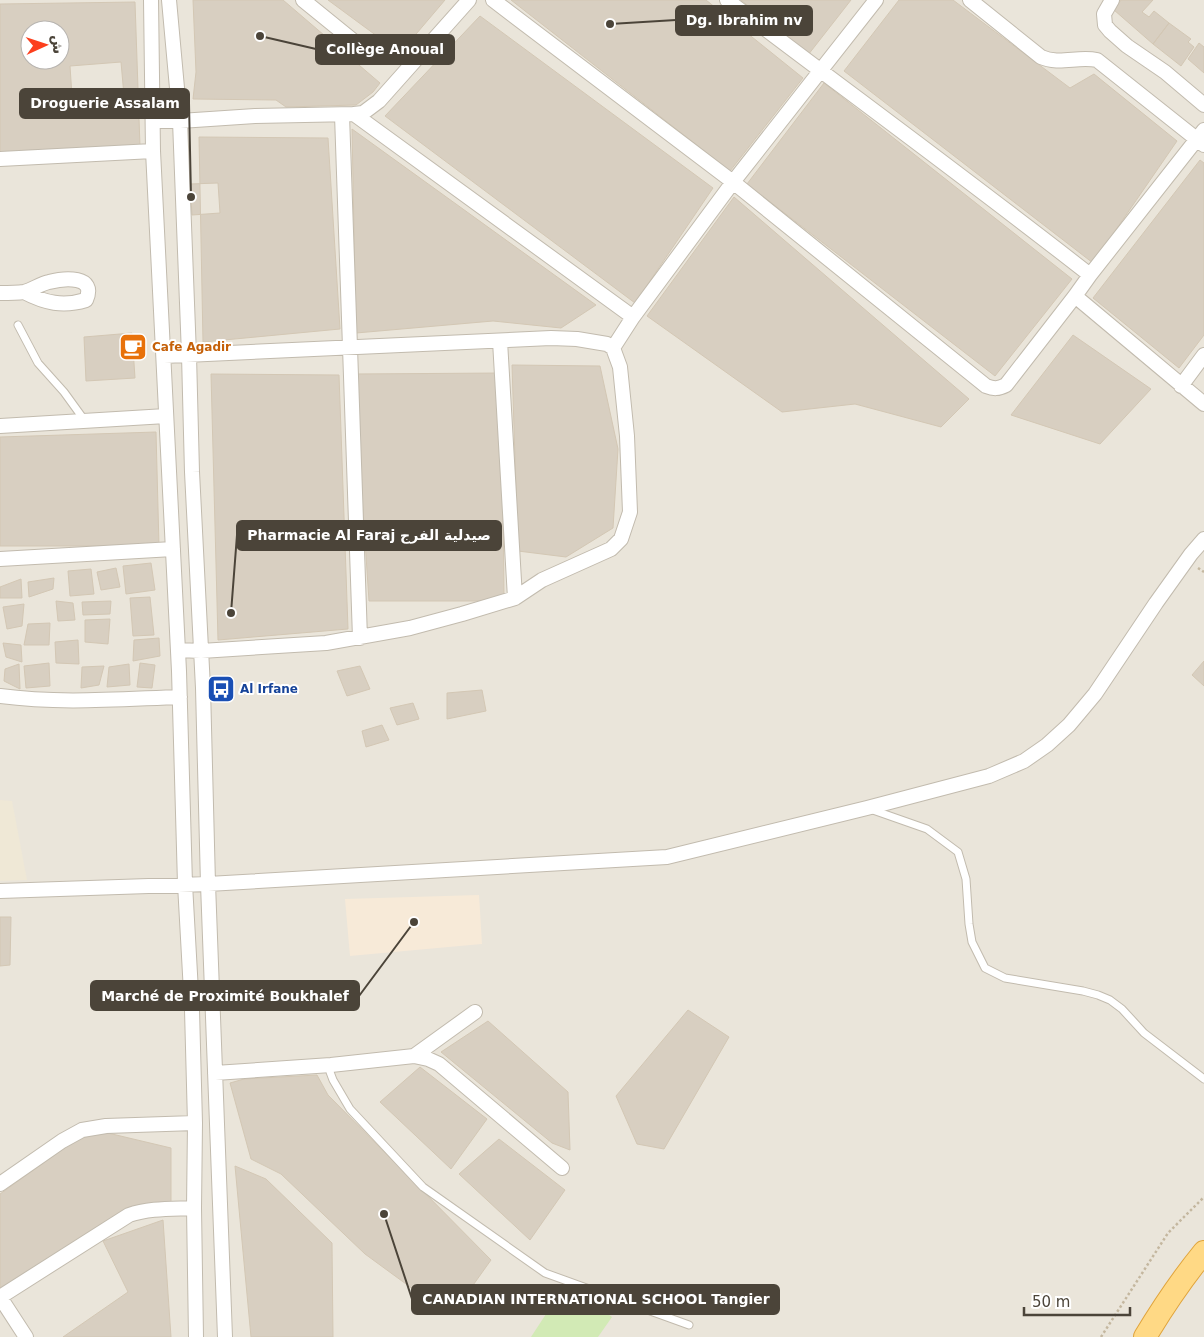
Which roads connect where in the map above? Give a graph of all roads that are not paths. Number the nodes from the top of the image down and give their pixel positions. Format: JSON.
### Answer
{"nodes":[{"id":1,"x":150,"y":0,"type":"edge"},
{"id":2,"x":169,"y":0,"type":"edge"},
{"id":3,"x":303,"y":0,"type":"edge"},
{"id":4,"x":469,"y":0,"type":"edge"},
{"id":5,"x":493,"y":0,"type":"edge"},
{"id":6,"x":727,"y":0,"type":"edge"},
{"id":7,"x":876,"y":0,"type":"edge"},
{"id":8,"x":970,"y":0,"type":"edge"},
{"id":9,"x":1112,"y":0,"type":"edge"},
{"id":10,"x":367,"y":52,"type":"dead end"},
{"id":11,"x":820,"y":71,"type":"junction"},
{"id":12,"x":1204,"y":105,"type":"edge"},
{"id":13,"x":348,"y":114,"type":"junction"},
{"id":14,"x":153,"y":121,"type":"junction"},
{"id":15,"x":180,"y":121,"type":"junction"},
{"id":16,"x":1202,"y":139,"type":"edge"},
{"id":17,"x":153,"y":151,"type":"junction"},
{"id":18,"x":0,"y":159,"type":"edge"},
{"id":19,"x":733,"y":182,"type":"junction"},
{"id":20,"x":1090,"y":275,"type":"junction"},
{"id":21,"x":24,"y":292,"type":"dead end"},
{"id":22,"x":0,"y":293,"type":"edge"},
{"id":23,"x":1075,"y":296,"type":"junction"},
{"id":24,"x":633,"y":316,"type":"junction"},
{"id":25,"x":18,"y":325,"type":"dead end"},
{"id":26,"x":500,"y":341,"type":"junction"},
{"id":27,"x":350,"y":348,"type":"junction"},
{"id":28,"x":613,"y":348,"type":"junction"},
{"id":29,"x":189,"y":355,"type":"junction"},
{"id":30,"x":1204,"y":355,"type":"edge"},
{"id":31,"x":164,"y":356,"type":"junction"},
{"id":32,"x":1181,"y":386,"type":"junction"},
{"id":33,"x":1202,"y":398,"type":"edge"},
{"id":34,"x":166,"y":416,"type":"junction"},
{"id":35,"x":85,"y":421,"type":"junction"},
{"id":36,"x":0,"y":426,"type":"edge"},
{"id":37,"x":1204,"y":538,"type":"edge"},
{"id":38,"x":173,"y":549,"type":"junction"},
{"id":39,"x":0,"y":559,"type":"edge"},
{"id":40,"x":515,"y":598,"type":"junction"},
{"id":41,"x":360,"y":638,"type":"junction"},
{"id":42,"x":178,"y":650,"type":"junction"},
{"id":43,"x":201,"y":651,"type":"junction"},
{"id":44,"x":0,"y":696,"type":"edge"},
{"id":45,"x":180,"y":697,"type":"junction"},
{"id":46,"x":867,"y":808,"type":"junction"},
{"id":47,"x":185,"y":884,"type":"junction"},
{"id":48,"x":208,"y":884,"type":"junction"},
{"id":49,"x":0,"y":891,"type":"edge"},
{"id":50,"x":475,"y":1012,"type":"dead end"},
{"id":51,"x":414,"y":1056,"type":"junction"},
{"id":52,"x":331,"y":1064,"type":"junction"},
{"id":53,"x":216,"y":1073,"type":"junction"},
{"id":54,"x":1204,"y":1079,"type":"edge"},
{"id":55,"x":195,"y":1123,"type":"junction"},
{"id":56,"x":562,"y":1168,"type":"dead end"},
{"id":57,"x":0,"y":1184,"type":"edge"},
{"id":58,"x":194,"y":1208,"type":"junction"},
{"id":59,"x":1204,"y":1252,"type":"edge"},
{"id":60,"x":0,"y":1297,"type":"edge"},
{"id":61,"x":689,"y":1324,"type":"dead end"},
{"id":62,"x":26,"y":1337,"type":"edge"},
{"id":63,"x":196,"y":1337,"type":"edge"},
{"id":64,"x":225,"y":1337,"type":"edge"},
{"id":65,"x":1145,"y":1337,"type":"edge"}],
"edges":[{"from":1,"to":14,"type":"street"},
{"from":2,"to":15,"type":"street"},
{"from":3,"to":10,"type":"street"},
{"from":4,"to":13,"type":"street"},
{"from":5,"to":19,"type":"street"},
{"from":6,"to":11,"type":"street"},
{"from":7,"to":11,"type":"street"},
{"from":8,"to":16,"type":"street"},
{"from":9,"to":12,"type":"street"},
{"from":11,"to":19,"type":"street"},
{"from":11,"to":20,"type":"street"},
{"from":13,"to":15,"type":"street"},
{"from":13,"to":24,"type":"street"},
{"from":13,"to":27,"type":"street"},
{"from":14,"to":15,"type":"street"},
{"from":14,"to":17,"type":"street"},
{"from":15,"to":29,"type":"street"},
{"from":16,"to":20,"type":"street"},
{"from":17,"to":18,"type":"street"},
{"from":17,"to":31,"type":"street"},
{"from":19,"to":23,"type":"street"},
{"from":19,"to":24,"type":"street"},
{"from":20,"to":23,"type":"street"},
{"from":21,"to":22,"type":"street"},
{"from":23,"to":32,"type":"street"},
{"from":24,"to":28,"type":"street"},
{"from":25,"to":35,"type":"lane"},
{"from":26,"to":27,"type":"street"},
{"from":26,"to":28,"type":"street"},
{"from":26,"to":40,"type":"street"},
{"from":27,"to":29,"type":"street"},
{"from":27,"to":41,"type":"street"},
{"from":28,"to":40,"type":"street"},
{"from":29,"to":31,"type":"street"},
{"from":29,"to":43,"type":"street"},
{"from":30,"to":32,"type":"street"},
{"from":31,"to":34,"type":"street"},
{"from":32,"to":33,"type":"street"},
{"from":34,"to":35,"type":"street"},
{"from":34,"to":38,"type":"street"},
{"from":35,"to":36,"type":"street"},
{"from":37,"to":46,"type":"street"},
{"from":38,"to":39,"type":"street"},
{"from":38,"to":42,"type":"street"},
{"from":40,"to":41,"type":"street"},
{"from":41,"to":43,"type":"street"},
{"from":42,"to":43,"type":"street"},
{"from":42,"to":45,"type":"street"},
{"from":43,"to":48,"type":"street"},
{"from":44,"to":45,"type":"street"},
{"from":45,"to":47,"type":"street"},
{"from":46,"to":48,"type":"street"},
{"from":46,"to":54,"type":"lane"},
{"from":47,"to":48,"type":"street"},
{"from":47,"to":49,"type":"street"},
{"from":47,"to":55,"type":"street"},
{"from":48,"to":53,"type":"street"},
{"from":50,"to":51,"type":"street"},
{"from":51,"to":52,"type":"street"},
{"from":51,"to":56,"type":"street"},
{"from":52,"to":53,"type":"street"},
{"from":52,"to":61,"type":"lane"},
{"from":53,"to":64,"type":"street"},
{"from":55,"to":57,"type":"street"},
{"from":55,"to":58,"type":"street"},
{"from":58,"to":60,"type":"street"},
{"from":58,"to":63,"type":"street"},
{"from":59,"to":65,"type":"highway"},
{"from":60,"to":62,"type":"street"}]}
